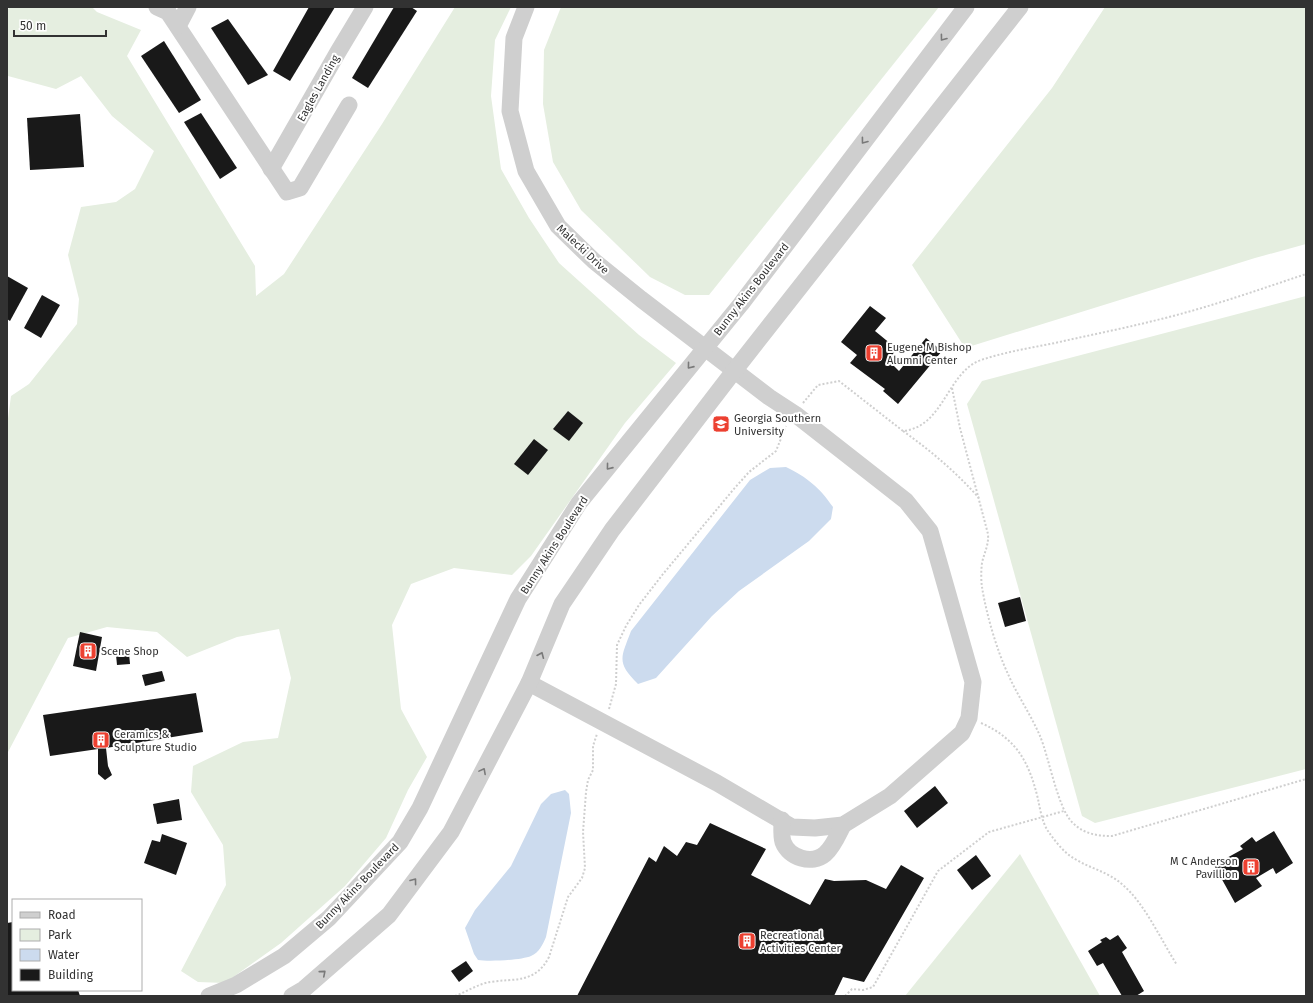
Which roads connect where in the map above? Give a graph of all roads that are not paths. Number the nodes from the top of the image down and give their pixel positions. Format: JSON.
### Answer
{"nodes":[{"id":1,"x":157,"y":7,"type":"edge"},
{"id":2,"x":188,"y":7,"type":"edge"},
{"id":3,"x":365,"y":7,"type":"edge"},
{"id":4,"x":526,"y":7,"type":"edge"},
{"id":5,"x":966,"y":7,"type":"edge"},
{"id":6,"x":1020,"y":7,"type":"edge"},
{"id":7,"x":178,"y":26,"type":"junction"},
{"id":8,"x":349,"y":105,"type":"dead end"},
{"id":9,"x":271,"y":169,"type":"junction"},
{"id":10,"x":704,"y":348,"type":"junction"},
{"id":11,"x":734,"y":371,"type":"junction"},
{"id":12,"x":529,"y":682,"type":"junction"},
{"id":13,"x":782,"y":820,"type":"junction"},
{"id":14,"x":844,"y":825,"type":"junction"},
{"id":15,"x":209,"y":996,"type":"edge"},
{"id":16,"x":292,"y":996,"type":"edge"}],
"edges":[{"from":1,"to":7,"type":"street"},
{"from":2,"to":7,"type":"street"},
{"from":3,"to":9,"type":"street","name":"Eagles Landing"},
{"from":4,"to":10,"type":"street","name":"Malecki Drive"},
{"from":5,"to":10,"type":"street","name":"Bunny Akins Boulevard","one_way":true},
{"from":6,"to":11,"type":"street"},
{"from":7,"to":9,"type":"street"},
{"from":8,"to":9,"type":"street"},
{"from":10,"to":11,"type":"street","name":"Malecki Drive"},
{"from":10,"to":15,"type":"street","name":"Bunny Akins Boulevard","one_way":true},
{"from":12,"to":11,"type":"street","one_way":true},
{"from":11,"to":14,"type":"street","name":"Malecki Drive"},
{"from":12,"to":13,"type":"street"},
{"from":16,"to":12,"type":"street","one_way":true},
{"from":13,"to":14,"type":"street"},
{"from":13,"to":14,"type":"street"}]}
